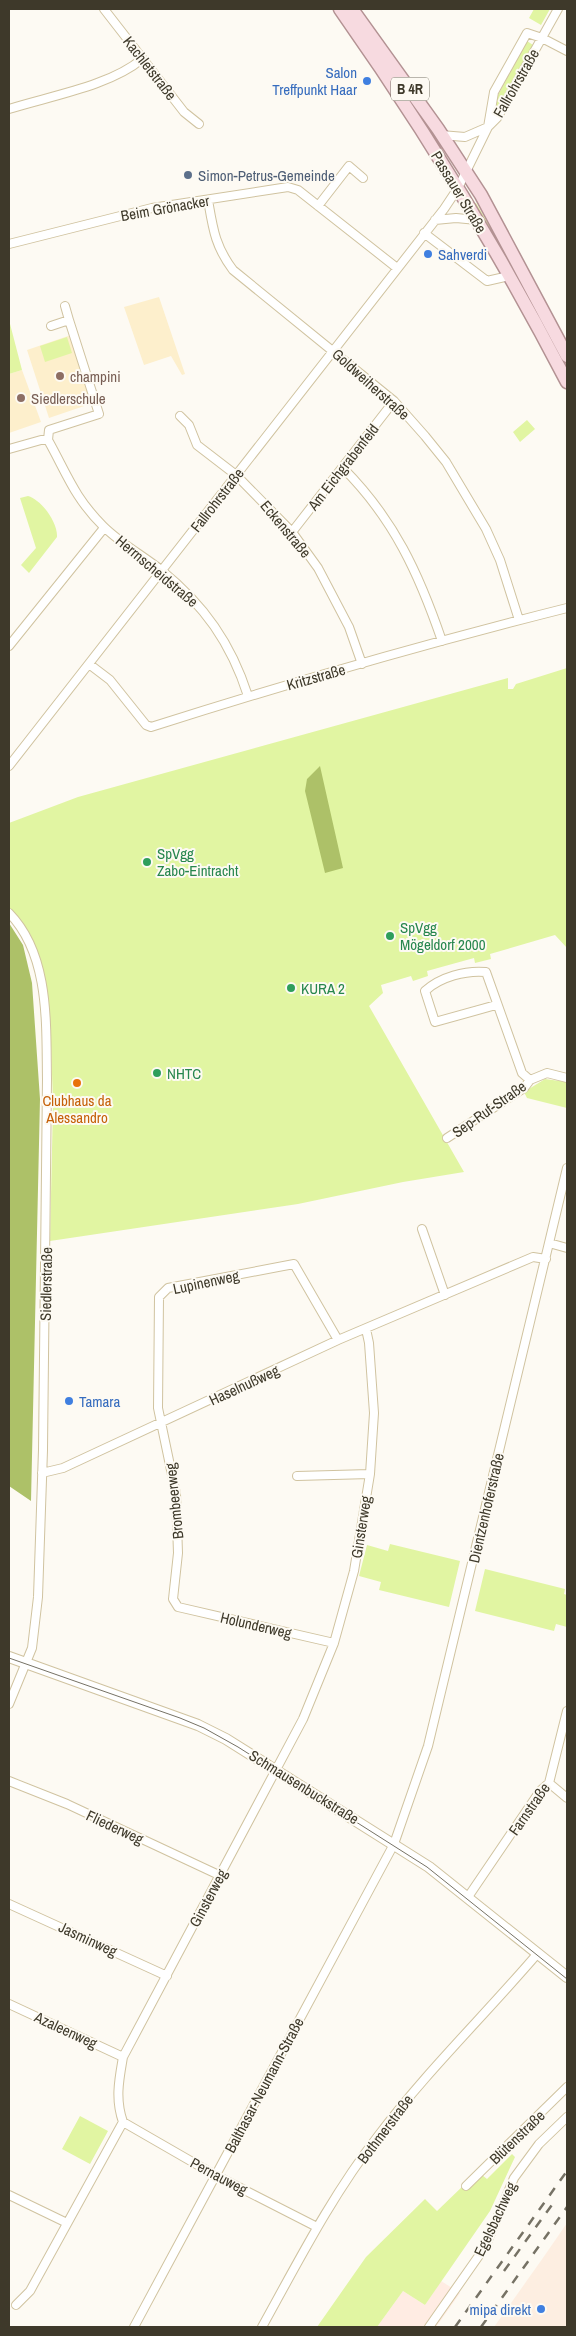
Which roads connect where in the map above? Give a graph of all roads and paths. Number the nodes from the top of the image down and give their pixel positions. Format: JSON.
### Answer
{"nodes":[{"id":1,"x":104,"y":9,"type":"edge"},
{"id":2,"x":340,"y":9,"type":"edge"},
{"id":3,"x":352,"y":9,"type":"edge"},
{"id":4,"x":558,"y":9,"type":"edge"},
{"id":5,"x":542,"y":38,"type":"junction"},
{"id":6,"x":567,"y":51,"type":"edge"},
{"id":7,"x":142,"y":59,"type":"junction"},
{"id":8,"x":9,"y":109,"type":"edge"},
{"id":9,"x":199,"y":124,"type":"dead end"},
{"id":10,"x":488,"y":127,"type":"junction"},
{"id":11,"x":442,"y":134,"type":"junction"},
{"id":12,"x":466,"y":170,"type":"junction"},
{"id":13,"x":363,"y":178,"type":"dead end"},
{"id":14,"x":458,"y":188,"type":"junction"},
{"id":15,"x":208,"y":200,"type":"junction"},
{"id":16,"x":318,"y":206,"type":"junction"},
{"id":17,"x":435,"y":220,"type":"junction"},
{"id":18,"x":477,"y":220,"type":"junction"},
{"id":19,"x":424,"y":233,"type":"junction"},
{"id":20,"x":9,"y":244,"type":"edge"},
{"id":21,"x":397,"y":268,"type":"junction"},
{"id":22,"x":509,"y":276,"type":"junction"},
{"id":23,"x":65,"y":306,"type":"dead end"},
{"id":24,"x":68,"y":320,"type":"junction"},
{"id":25,"x":51,"y":326,"type":"dead end"},
{"id":26,"x":335,"y":351,"type":"junction"},
{"id":27,"x":567,"y":356,"type":"edge"},
{"id":28,"x":567,"y":382,"type":"edge"},
{"id":29,"x":394,"y":401,"type":"junction"},
{"id":30,"x":180,"y":416,"type":"dead end"},
{"id":31,"x":48,"y":440,"type":"junction"},
{"id":32,"x":9,"y":449,"type":"edge"},
{"id":33,"x":342,"y":468,"type":"junction"},
{"id":34,"x":236,"y":475,"type":"junction"},
{"id":35,"x":104,"y":528,"type":"junction"},
{"id":36,"x":292,"y":532,"type":"junction"},
{"id":37,"x":161,"y":570,"type":"junction"},
{"id":38,"x":567,"y":608,"type":"edge"},
{"id":39,"x":519,"y":620,"type":"junction"},
{"id":40,"x":442,"y":641,"type":"junction"},
{"id":41,"x":9,"y":646,"type":"edge"},
{"id":42,"x":89,"y":664,"type":"junction"},
{"id":43,"x":362,"y":664,"type":"junction"},
{"id":44,"x":248,"y":696,"type":"junction"},
{"id":45,"x":9,"y":766,"type":"edge"},
{"id":46,"x":9,"y":913,"type":"edge"},
{"id":47,"x":496,"y":1005,"type":"junction"},
{"id":48,"x":567,"y":1078,"type":"edge"},
{"id":49,"x":530,"y":1080,"type":"junction"},
{"id":50,"x":447,"y":1138,"type":"dead end"},
{"id":51,"x":567,"y":1168,"type":"edge"},
{"id":52,"x":422,"y":1230,"type":"dead end"},
{"id":53,"x":549,"y":1243,"type":"junction"},
{"id":54,"x":567,"y":1248,"type":"edge"},
{"id":55,"x":546,"y":1259,"type":"junction"},
{"id":56,"x":445,"y":1295,"type":"junction"},
{"id":57,"x":366,"y":1329,"type":"junction"},
{"id":58,"x":338,"y":1340,"type":"junction"},
{"id":59,"x":160,"y":1424,"type":"junction"},
{"id":60,"x":42,"y":1473,"type":"junction"},
{"id":61,"x":370,"y":1474,"type":"junction"},
{"id":62,"x":297,"y":1476,"type":"dead end"},
{"id":63,"x":178,"y":1607,"type":"joint"},
{"id":64,"x":334,"y":1644,"type":"junction"},
{"id":65,"x":9,"y":1657,"type":"edge"},
{"id":66,"x":25,"y":1663,"type":"junction"},
{"id":67,"x":9,"y":1704,"type":"edge"},
{"id":68,"x":567,"y":1711,"type":"edge"},
{"id":69,"x":276,"y":1769,"type":"junction"},
{"id":70,"x":9,"y":1781,"type":"edge"},
{"id":71,"x":549,"y":1783,"type":"junction"},
{"id":72,"x":567,"y":1798,"type":"edge"},
{"id":73,"x":394,"y":1844,"type":"junction"},
{"id":74,"x":220,"y":1876,"type":"junction"},
{"id":75,"x":468,"y":1897,"type":"junction"},
{"id":76,"x":9,"y":1904,"type":"edge"},
{"id":77,"x":538,"y":1953,"type":"junction"},
{"id":78,"x":166,"y":1976,"type":"junction"},
{"id":79,"x":567,"y":1977,"type":"edge"},
{"id":80,"x":9,"y":2004,"type":"edge"},
{"id":81,"x":124,"y":2057,"type":"junction"},
{"id":82,"x":567,"y":2087,"type":"edge"},
{"id":83,"x":567,"y":2117,"type":"edge"},
{"id":84,"x":123,"y":2122,"type":"junction"},
{"id":85,"x":216,"y":2174,"type":"junction"},
{"id":86,"x":466,"y":2186,"type":"dead end"},
{"id":87,"x":9,"y":2195,"type":"edge"},
{"id":88,"x":67,"y":2223,"type":"junction"},
{"id":89,"x":316,"y":2227,"type":"junction"},
{"id":90,"x":16,"y":2305,"type":"dead end"},
{"id":91,"x":134,"y":2327,"type":"edge"},
{"id":92,"x":262,"y":2327,"type":"edge"},
{"id":93,"x":429,"y":2327,"type":"edge"}],
"edges":[{"from":1,"to":7,"type":"street","name":"Kachletstraße"},
{"from":2,"to":14,"type":"main road","name":"Passauer Straße","number":"B 4R"},
{"from":3,"to":11,"type":"main road","name":"Passauer Straße","number":"B 4R"},
{"from":4,"to":5,"type":"street","name":"Fallrohrstraße"},
{"from":5,"to":6,"type":"street"},
{"from":5,"to":10,"type":"street","name":"Fallrohrstraße"},
{"from":5,"to":10,"type":"street","name":"Fallrohrstraße"},
{"from":7,"to":8,"type":"street"},
{"from":7,"to":9,"type":"street","name":"Kachletstraße"},
{"from":10,"to":11,"type":"street","name":"Fallrohrstraße"},
{"from":10,"to":12,"type":"street","name":"Fallrohrstraße"},
{"from":11,"to":12,"type":"main road","name":"Passauer Straße","number":"B 4R"},
{"from":12,"to":14,"type":"street","name":"Fallrohrstraße"},
{"from":12,"to":27,"type":"main road","name":"Passauer Straße","number":"B 4R"},
{"from":13,"to":16,"type":"street"},
{"from":14,"to":17,"type":"street","name":"Fallrohrstraße"},
{"from":14,"to":18,"type":"main road","name":"Passauer Straße","number":"B 4R"},
{"from":15,"to":16,"type":"street","name":"Beim Grönacker"},
{"from":15,"to":20,"type":"street","name":"Beim Grönacker"},
{"from":15,"to":26,"type":"street","name":"Goldweiherstraße"},
{"from":16,"to":21,"type":"street","name":"Beim Grönacker"},
{"from":17,"to":18,"type":"street"},
{"from":17,"to":19,"type":"street","name":"Fallrohrstraße"},
{"from":18,"to":22,"type":"main road","name":"Passauer Straße","number":"B 4R"},
{"from":19,"to":21,"type":"street","name":"Fallrohrstraße"},
{"from":19,"to":22,"type":"street"},
{"from":21,"to":26,"type":"street","name":"Fallrohrstraße"},
{"from":22,"to":28,"type":"main road","name":"Passauer Straße","number":"B 4R"},
{"from":23,"to":24,"type":"street"},
{"from":24,"to":25,"type":"street"},
{"from":24,"to":31,"type":"street"},
{"from":26,"to":29,"type":"street","name":"Goldweiherstraße"},
{"from":26,"to":34,"type":"street","name":"Fallrohrstraße"},
{"from":29,"to":33,"type":"street","name":"Am Eichgrabenfeld"},
{"from":29,"to":39,"type":"street","name":"Goldweiherstraße"},
{"from":30,"to":34,"type":"street","name":"Eckenstraße"},
{"from":31,"to":32,"type":"street"},
{"from":31,"to":35,"type":"street","name":"Herrnscheidstraße"},
{"from":33,"to":36,"type":"street","name":"Am Eichgrabenfeld"},
{"from":33,"to":40,"type":"street"},
{"from":34,"to":36,"type":"street","name":"Eckenstraße"},
{"from":34,"to":37,"type":"street","name":"Fallrohrstraße"},
{"from":35,"to":37,"type":"street","name":"Herrnscheidstraße"},
{"from":35,"to":41,"type":"street","name":"Herrnscheidstraße"},
{"from":36,"to":43,"type":"street","name":"Eckenstraße"},
{"from":37,"to":42,"type":"street","name":"Fallrohrstraße"},
{"from":37,"to":44,"type":"street","name":"Herrnscheidstraße"},
{"from":38,"to":39,"type":"street","name":"Kritzstraße"},
{"from":39,"to":40,"type":"street","name":"Kritzstraße"},
{"from":40,"to":43,"type":"street","name":"Kritzstraße"},
{"from":42,"to":44,"type":"street","name":"Kritzstraße"},
{"from":42,"to":45,"type":"street","name":"Fallrohrstraße"},
{"from":43,"to":44,"type":"street","name":"Kritzstraße"},
{"from":46,"to":60,"type":"street","name":"Siedlerstraße"},
{"from":47,"to":47,"type":"street","name":"Sep-Ruf-Straße"},
{"from":47,"to":49,"type":"street","name":"Sep-Ruf-Straße"},
{"from":48,"to":49,"type":"street","name":"Sep-Ruf-Straße"},
{"from":49,"to":50,"type":"street","name":"Sep-Ruf-Straße"},
{"from":51,"to":53,"type":"street","name":"Dientzenhoferstraße"},
{"from":52,"to":56,"type":"street"},
{"from":53,"to":54,"type":"street"},
{"from":53,"to":55,"type":"street","name":"Dientzenhoferstraße"},
{"from":55,"to":56,"type":"street","name":"Haselnußweg"},
{"from":55,"to":73,"type":"street","name":"Dientzenhoferstraße"},
{"from":56,"to":57,"type":"street","name":"Haselnußweg"},
{"from":57,"to":58,"type":"street","name":"Haselnußweg"},
{"from":57,"to":61,"type":"street","name":"Ginsterweg"},
{"from":58,"to":59,"type":"street","name":"Haselnußweg"},
{"from":58,"to":59,"type":"street","name":"Lupinenweg"},
{"from":59,"to":60,"type":"street","name":"Haselnußweg"},
{"from":59,"to":63,"type":"street","name":"Brombeerweg"},
{"from":60,"to":66,"type":"street","name":"Siedlerstraße"},
{"from":61,"to":62,"type":"street","name":"Ginsterweg"},
{"from":61,"to":64,"type":"street","name":"Ginsterweg"},
{"from":63,"to":64,"type":"street","name":"Holunderweg"},
{"from":64,"to":69,"type":"street","name":"Ginsterweg"},
{"from":65,"to":66,"type":"street","name":"Schmausenbuckstraße"},
{"from":66,"to":67,"type":"street","name":"Siedlerstraße"},
{"from":66,"to":69,"type":"street","name":"Schmausenbuckstraße"},
{"from":68,"to":71,"type":"street","name":"Farnstraße"},
{"from":69,"to":73,"type":"street","name":"Schmausenbuckstraße"},
{"from":69,"to":74,"type":"street","name":"Ginsterweg"},
{"from":70,"to":74,"type":"street","name":"Fliederweg"},
{"from":71,"to":72,"type":"street"},
{"from":71,"to":75,"type":"street","name":"Farnstraße"},
{"from":73,"to":75,"type":"street","name":"Schmausenbuckstraße"},
{"from":73,"to":85,"type":"street","name":"Balthasar-Neumann-Straße"},
{"from":74,"to":78,"type":"street","name":"Ginsterweg"},
{"from":75,"to":77,"type":"street","name":"Schmausenbuckstraße"},
{"from":76,"to":78,"type":"street","name":"Jasminweg"},
{"from":77,"to":79,"type":"street","name":"Schmausenbuckstraße"},
{"from":77,"to":89,"type":"street","name":"Bothmerstraße"},
{"from":78,"to":81,"type":"street","name":"Ginsterweg"},
{"from":80,"to":81,"type":"street","name":"Azaleenweg"},
{"from":81,"to":84,"type":"street","name":"Ginsterweg"},
{"from":82,"to":86,"type":"street","name":"Blütenstraße"},
{"from":83,"to":93,"type":"street","name":"Egelsbachweg"},
{"from":84,"to":85,"type":"street","name":"Pernauweg"},
{"from":84,"to":88,"type":"street"},
{"from":85,"to":89,"type":"street","name":"Pernauweg"},
{"from":85,"to":91,"type":"street","name":"Balthasar-Neumann-Straße"},
{"from":87,"to":88,"type":"street"},
{"from":88,"to":90,"type":"street"},
{"from":89,"to":92,"type":"street","name":"Bothmerstraße"}]}
